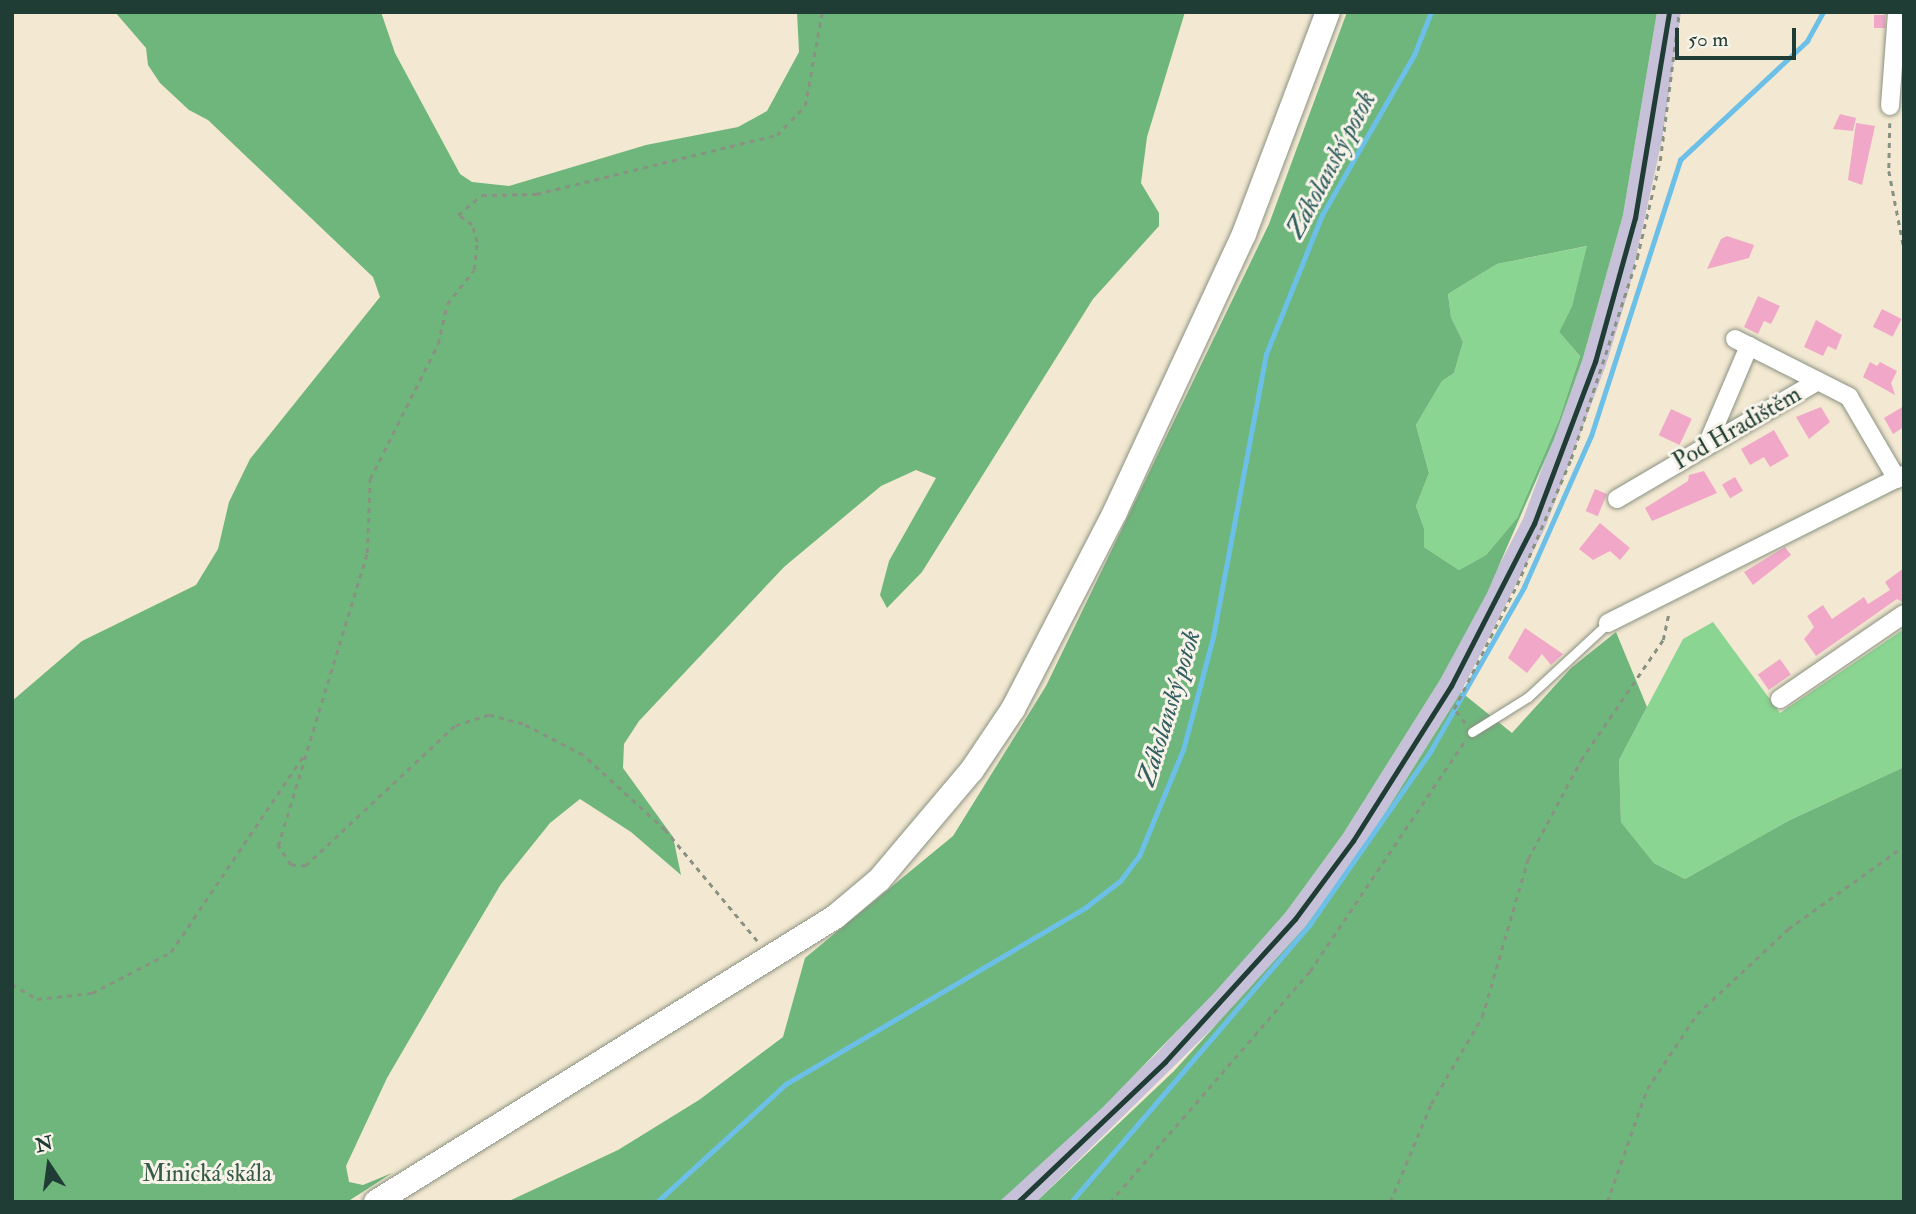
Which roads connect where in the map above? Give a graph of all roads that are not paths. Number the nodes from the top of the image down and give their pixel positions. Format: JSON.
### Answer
{"nodes":[{"id":1,"x":1328,"y":12,"type":"edge"},
{"id":2,"x":1897,"y":12,"type":"edge"},
{"id":3,"x":1891,"y":106,"type":"road end"},
{"id":4,"x":1818,"y":381,"type":"junction"},
{"id":5,"x":1706,"y":447,"type":"junction"},
{"id":6,"x":1900,"y":477,"type":"edge"},
{"id":7,"x":1617,"y":499,"type":"dead end"},
{"id":8,"x":1904,"y":614,"type":"edge"},
{"id":9,"x":1608,"y":623,"type":"joint"},
{"id":10,"x":1780,"y":699,"type":"dead end"},
{"id":11,"x":1472,"y":732,"type":"road end"},
{"id":12,"x":376,"y":1202,"type":"edge"}],
"edges":[{"from":1,"to":12,"type":"main road"},
{"from":2,"to":3,"type":"street"},
{"from":4,"to":5,"type":"street","name":"Pod Hradištěm"},
{"from":4,"to":5,"type":"street"},
{"from":4,"to":6,"type":"street","name":"Pod Hradištěm"},
{"from":5,"to":7,"type":"street","name":"Pod Hradištěm"},
{"from":6,"to":9,"type":"street","name":"Pod Hradištěm"},
{"from":8,"to":10,"type":"street"},
{"from":9,"to":11,"type":"lane"}]}
